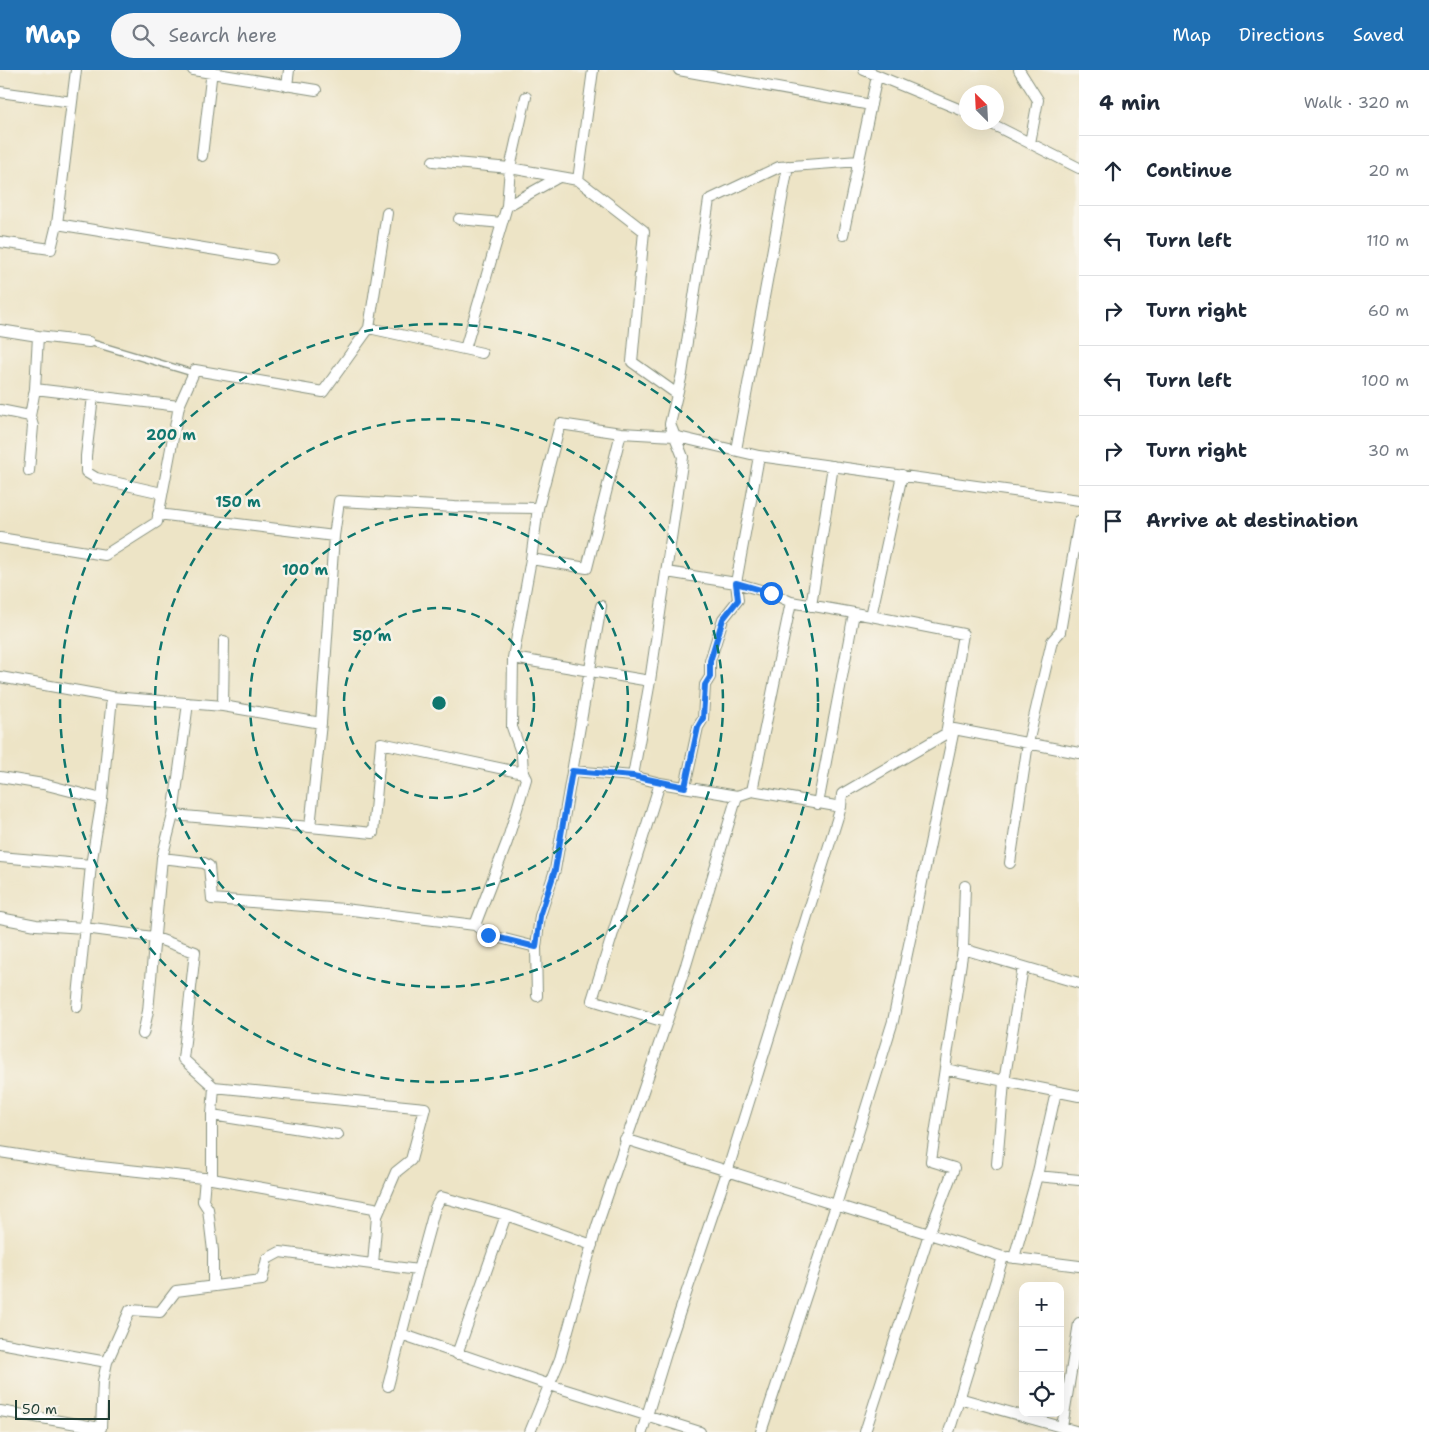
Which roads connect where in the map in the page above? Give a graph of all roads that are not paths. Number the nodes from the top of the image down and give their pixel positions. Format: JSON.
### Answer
{"nodes":[{"id":1,"x":76,"y":70,"type":"edge"},
{"id":2,"x":193,"y":70,"type":"edge"},
{"id":3,"x":289,"y":70,"type":"edge"},
{"id":4,"x":593,"y":70,"type":"edge"},
{"id":5,"x":680,"y":70,"type":"edge"},
{"id":6,"x":864,"y":70,"type":"edge"},
{"id":7,"x":1019,"y":70,"type":"edge"},
{"id":8,"x":212,"y":72,"type":"edge"},
{"id":9,"x":877,"y":76,"type":"junction"},
{"id":10,"x":287,"y":86,"type":"junction"},
{"id":11,"x":316,"y":90,"type":"dead end"},
{"id":12,"x":0,"y":92,"type":"edge"},
{"id":13,"x":526,"y":97,"type":"dead end"},
{"id":14,"x":72,"y":102,"type":"junction"},
{"id":15,"x":871,"y":105,"type":"junction"},
{"id":16,"x":959,"y":109,"type":"edge"},
{"id":17,"x":1003,"y":130,"type":"edge"},
{"id":18,"x":1030,"y":144,"type":"junction"},
{"id":19,"x":202,"y":156,"type":"dead end"},
{"id":20,"x":433,"y":161,"type":"dead end"},
{"id":21,"x":859,"y":161,"type":"junction"},
{"id":22,"x":788,"y":166,"type":"junction"},
{"id":23,"x":510,"y":168,"type":"junction"},
{"id":24,"x":1079,"y":168,"type":"edge"},
{"id":25,"x":559,"y":177,"type":"junction"},
{"id":26,"x":578,"y":180,"type":"junction"},
{"id":27,"x":507,"y":206,"type":"junction"},
{"id":28,"x":387,"y":213,"type":"dead end"},
{"id":29,"x":459,"y":219,"type":"dead end"},
{"id":30,"x":502,"y":223,"type":"junction"},
{"id":31,"x":57,"y":224,"type":"junction"},
{"id":32,"x":843,"y":235,"type":"dead end"},
{"id":33,"x":0,"y":242,"type":"edge"},
{"id":34,"x":271,"y":259,"type":"dead end"},
{"id":35,"x":368,"y":328,"type":"junction"},
{"id":36,"x":0,"y":330,"type":"edge"},
{"id":37,"x":38,"y":336,"type":"junction"},
{"id":38,"x":89,"y":342,"type":"joint"},
{"id":39,"x":465,"y":349,"type":"junction"},
{"id":40,"x":482,"y":353,"type":"dead end"},
{"id":41,"x":194,"y":373,"type":"junction"},
{"id":42,"x":35,"y":389,"type":"junction"},
{"id":43,"x":677,"y":394,"type":"junction"},
{"id":44,"x":93,"y":396,"type":"junction"},
{"id":45,"x":179,"y":406,"type":"junction"},
{"id":46,"x":0,"y":410,"type":"edge"},
{"id":47,"x":30,"y":416,"type":"junction"},
{"id":48,"x":621,"y":433,"type":"junction"},
{"id":49,"x":674,"y":436,"type":"junction"},
{"id":50,"x":736,"y":450,"type":"junction"},
{"id":51,"x":759,"y":456,"type":"junction"},
{"id":52,"x":833,"y":466,"type":"junction"},
{"id":53,"x":30,"y":471,"type":"dead end"},
{"id":54,"x":902,"y":476,"type":"junction"},
{"id":55,"x":162,"y":493,"type":"junction"},
{"id":56,"x":1079,"y":500,"type":"edge"},
{"id":57,"x":538,"y":508,"type":"junction"},
{"id":58,"x":158,"y":514,"type":"junction"},
{"id":59,"x":1079,"y":521,"type":"edge"},
{"id":60,"x":334,"y":536,"type":"junction"},
{"id":61,"x":1,"y":538,"type":"edge"},
{"id":62,"x":0,"y":550,"type":"edge"},
{"id":63,"x":531,"y":558,"type":"junction"},
{"id":64,"x":667,"y":572,"type":"junction"},
{"id":65,"x":736,"y":583,"type":"junction"},
{"id":66,"x":791,"y":602,"type":"junction"},
{"id":67,"x":601,"y":606,"type":"dead end"},
{"id":68,"x":811,"y":606,"type":"junction"},
{"id":69,"x":854,"y":613,"type":"junction"},
{"id":70,"x":871,"y":616,"type":"junction"},
{"id":71,"x":224,"y":640,"type":"dead end"},
{"id":72,"x":513,"y":658,"type":"junction"},
{"id":73,"x":591,"y":670,"type":"junction"},
{"id":74,"x":0,"y":677,"type":"edge"},
{"id":75,"x":650,"y":681,"type":"junction"},
{"id":76,"x":112,"y":697,"type":"junction"},
{"id":77,"x":188,"y":703,"type":"junction"},
{"id":78,"x":223,"y":706,"type":"junction"},
{"id":79,"x":321,"y":723,"type":"junction"},
{"id":80,"x":950,"y":732,"type":"junction"},
{"id":81,"x":1028,"y":743,"type":"junction"},
{"id":82,"x":1079,"y":753,"type":"edge"},
{"id":83,"x":572,"y":771,"type":"junction"},
{"id":84,"x":523,"y":773,"type":"junction"},
{"id":85,"x":633,"y":776,"type":"junction"},
{"id":86,"x":0,"y":777,"type":"edge"},
{"id":87,"x":660,"y":783,"type":"junction"},
{"id":88,"x":685,"y":787,"type":"junction"},
{"id":89,"x":752,"y":791,"type":"junction"},
{"id":90,"x":737,"y":796,"type":"junction"},
{"id":91,"x":102,"y":799,"type":"junction"},
{"id":92,"x":818,"y":804,"type":"junction"},
{"id":93,"x":841,"y":807,"type":"junction"},
{"id":94,"x":173,"y":815,"type":"junction"},
{"id":95,"x":310,"y":827,"type":"junction"},
{"id":96,"x":0,"y":857,"type":"edge"},
{"id":97,"x":162,"y":858,"type":"junction"},
{"id":98,"x":1010,"y":863,"type":"dead end"},
{"id":99,"x":91,"y":865,"type":"junction"},
{"id":100,"x":965,"y":886,"type":"dead end"},
{"id":101,"x":0,"y":918,"type":"edge"},
{"id":102,"x":476,"y":925,"type":"junction"},
{"id":103,"x":85,"y":928,"type":"junction"},
{"id":104,"x":154,"y":937,"type":"junction"},
{"id":105,"x":536,"y":947,"type":"junction"},
{"id":106,"x":963,"y":949,"type":"junction"},
{"id":107,"x":1023,"y":967,"type":"junction"},
{"id":108,"x":1079,"y":983,"type":"edge"},
{"id":109,"x":537,"y":996,"type":"dead end"},
{"id":110,"x":77,"y":1007,"type":"dead end"},
{"id":111,"x":666,"y":1022,"type":"junction"},
{"id":112,"x":143,"y":1034,"type":"dead end"},
{"id":113,"x":945,"y":1069,"type":"junction"},
{"id":114,"x":1004,"y":1082,"type":"junction"},
{"id":115,"x":214,"y":1087,"type":"junction"},
{"id":116,"x":1056,"y":1092,"type":"junction"},
{"id":117,"x":1079,"y":1095,"type":"edge"},
{"id":118,"x":212,"y":1115,"type":"junction"},
{"id":119,"x":338,"y":1135,"type":"dead end"},
{"id":120,"x":625,"y":1139,"type":"junction"},
{"id":121,"x":0,"y":1152,"type":"edge"},
{"id":122,"x":997,"y":1164,"type":"dead end"},
{"id":123,"x":728,"y":1170,"type":"junction"},
{"id":124,"x":1038,"y":1176,"type":"junction"},
{"id":125,"x":208,"y":1179,"type":"junction"},
{"id":126,"x":1079,"y":1180,"type":"edge"},
{"id":127,"x":836,"y":1205,"type":"junction"},
{"id":128,"x":506,"y":1215,"type":"junction"},
{"id":129,"x":377,"y":1216,"type":"junction"},
{"id":130,"x":929,"y":1234,"type":"junction"},
{"id":131,"x":592,"y":1244,"type":"junction"},
{"id":132,"x":1003,"y":1257,"type":"junction"},
{"id":133,"x":1014,"y":1258,"type":"junction"},
{"id":134,"x":372,"y":1264,"type":"junction"},
{"id":135,"x":1079,"y":1266,"type":"edge"},
{"id":136,"x":418,"y":1270,"type":"junction"},
{"id":137,"x":213,"y":1286,"type":"junction"},
{"id":138,"x":1079,"y":1323,"type":"edge"},
{"id":139,"x":400,"y":1334,"type":"junction"},
{"id":140,"x":0,"y":1342,"type":"edge"},
{"id":141,"x":457,"y":1354,"type":"junction"},
{"id":142,"x":107,"y":1362,"type":"junction"},
{"id":143,"x":550,"y":1385,"type":"junction"},
{"id":144,"x":388,"y":1386,"type":"dead end"},
{"id":145,"x":959,"y":1398,"type":"junction"},
{"id":146,"x":0,"y":1411,"type":"edge"},
{"id":147,"x":647,"y":1415,"type":"junction"},
{"id":148,"x":1062,"y":1427,"type":"junction"},
{"id":149,"x":101,"y":1430,"type":"edge"},
{"id":150,"x":530,"y":1432,"type":"edge"},
{"id":151,"x":642,"y":1432,"type":"edge"},
{"id":152,"x":700,"y":1432,"type":"edge"},
{"id":153,"x":761,"y":1432,"type":"edge"},
{"id":154,"x":865,"y":1432,"type":"edge"},
{"id":155,"x":949,"y":1432,"type":"edge"},
{"id":156,"x":1079,"y":1432,"type":"edge"}],
"edges":[{"from":1,"to":14,"type":"street"},
{"from":2,"to":8,"type":"street"},
{"from":3,"to":10,"type":"street"},
{"from":4,"to":26,"type":"street"},
{"from":5,"to":15,"type":"street"},
{"from":6,"to":9,"type":"street"},
{"from":7,"to":18,"type":"street"},
{"from":8,"to":10,"type":"street"},
{"from":8,"to":19,"type":"street"},
{"from":9,"to":15,"type":"street"},
{"from":9,"to":16,"type":"street"},
{"from":10,"to":11,"type":"street"},
{"from":12,"to":14,"type":"street"},
{"from":13,"to":23,"type":"street"},
{"from":14,"to":31,"type":"street"},
{"from":15,"to":21,"type":"street"},
{"from":17,"to":18,"type":"street"},
{"from":18,"to":24,"type":"street"},
{"from":20,"to":23,"type":"street"},
{"from":21,"to":22,"type":"street"},
{"from":21,"to":32,"type":"street"},
{"from":22,"to":43,"type":"street"},
{"from":22,"to":50,"type":"street"},
{"from":23,"to":25,"type":"street"},
{"from":23,"to":27,"type":"street"},
{"from":25,"to":26,"type":"street"},
{"from":25,"to":27,"type":"street"},
{"from":26,"to":43,"type":"street"},
{"from":27,"to":30,"type":"street"},
{"from":28,"to":35,"type":"street"},
{"from":29,"to":30,"type":"street"},
{"from":30,"to":39,"type":"street"},
{"from":31,"to":33,"type":"street"},
{"from":31,"to":34,"type":"street"},
{"from":35,"to":39,"type":"street"},
{"from":35,"to":41,"type":"street"},
{"from":36,"to":37,"type":"street"},
{"from":37,"to":38,"type":"street"},
{"from":37,"to":42,"type":"street"},
{"from":38,"to":41,"type":"lane"},
{"from":39,"to":40,"type":"street"},
{"from":41,"to":45,"type":"street"},
{"from":42,"to":44,"type":"street"},
{"from":42,"to":47,"type":"street"},
{"from":43,"to":49,"type":"street"},
{"from":44,"to":45,"type":"street"},
{"from":44,"to":55,"type":"street"},
{"from":45,"to":55,"type":"street"},
{"from":46,"to":47,"type":"street"},
{"from":47,"to":53,"type":"street"},
{"from":48,"to":49,"type":"street"},
{"from":48,"to":57,"type":"street"},
{"from":48,"to":63,"type":"street"},
{"from":49,"to":50,"type":"street"},
{"from":49,"to":64,"type":"street"},
{"from":50,"to":51,"type":"street"},
{"from":51,"to":52,"type":"street"},
{"from":51,"to":65,"type":"street"},
{"from":52,"to":54,"type":"street"},
{"from":52,"to":68,"type":"street"},
{"from":54,"to":56,"type":"street"},
{"from":54,"to":70,"type":"street"},
{"from":55,"to":58,"type":"street"},
{"from":57,"to":60,"type":"street"},
{"from":57,"to":63,"type":"street"},
{"from":58,"to":60,"type":"street"},
{"from":58,"to":61,"type":"street"},
{"from":59,"to":81,"type":"street"},
{"from":60,"to":79,"type":"street"},
{"from":61,"to":62,"type":"street"},
{"from":63,"to":72,"type":"street"},
{"from":64,"to":65,"type":"street"},
{"from":64,"to":75,"type":"street"},
{"from":65,"to":66,"type":"street"},
{"from":65,"to":88,"type":"street"},
{"from":66,"to":68,"type":"street"},
{"from":66,"to":89,"type":"street"},
{"from":67,"to":73,"type":"street"},
{"from":68,"to":69,"type":"street"},
{"from":69,"to":70,"type":"street"},
{"from":69,"to":92,"type":"street"},
{"from":70,"to":80,"type":"street"},
{"from":71,"to":78,"type":"street"},
{"from":72,"to":73,"type":"street"},
{"from":72,"to":84,"type":"street"},
{"from":73,"to":75,"type":"street"},
{"from":73,"to":83,"type":"street"},
{"from":74,"to":76,"type":"street"},
{"from":75,"to":85,"type":"street"},
{"from":76,"to":77,"type":"street"},
{"from":76,"to":91,"type":"street"},
{"from":77,"to":78,"type":"street"},
{"from":77,"to":94,"type":"street"},
{"from":78,"to":79,"type":"street"},
{"from":79,"to":95,"type":"street"},
{"from":80,"to":81,"type":"street"},
{"from":80,"to":93,"type":"street"},
{"from":80,"to":127,"type":"street"},
{"from":81,"to":82,"type":"street"},
{"from":81,"to":98,"type":"street"},
{"from":83,"to":85,"type":"street"},
{"from":83,"to":105,"type":"street"},
{"from":84,"to":95,"type":"street"},
{"from":84,"to":102,"type":"street"},
{"from":85,"to":87,"type":"street"},
{"from":86,"to":91,"type":"street"},
{"from":87,"to":88,"type":"street"},
{"from":87,"to":111,"type":"street"},
{"from":88,"to":90,"type":"street"},
{"from":89,"to":90,"type":"street"},
{"from":89,"to":92,"type":"street"},
{"from":90,"to":111,"type":"street"},
{"from":91,"to":99,"type":"street"},
{"from":92,"to":93,"type":"street"},
{"from":93,"to":123,"type":"street"},
{"from":94,"to":95,"type":"street"},
{"from":94,"to":97,"type":"street"},
{"from":96,"to":99,"type":"street"},
{"from":97,"to":102,"type":"street"},
{"from":97,"to":104,"type":"street"},
{"from":99,"to":103,"type":"street"},
{"from":100,"to":106,"type":"street"},
{"from":101,"to":103,"type":"street"},
{"from":102,"to":105,"type":"street"},
{"from":103,"to":104,"type":"street"},
{"from":103,"to":110,"type":"street"},
{"from":104,"to":112,"type":"street"},
{"from":104,"to":115,"type":"street"},
{"from":105,"to":109,"type":"street"},
{"from":106,"to":107,"type":"street"},
{"from":106,"to":113,"type":"street"},
{"from":107,"to":108,"type":"street"},
{"from":107,"to":114,"type":"street"},
{"from":111,"to":120,"type":"street"},
{"from":113,"to":114,"type":"street"},
{"from":113,"to":130,"type":"street"},
{"from":114,"to":116,"type":"street"},
{"from":114,"to":122,"type":"street"},
{"from":115,"to":118,"type":"street"},
{"from":115,"to":129,"type":"street"},
{"from":116,"to":117,"type":"street"},
{"from":116,"to":124,"type":"street"},
{"from":118,"to":119,"type":"street"},
{"from":118,"to":125,"type":"street"},
{"from":120,"to":123,"type":"street"},
{"from":120,"to":131,"type":"street"},
{"from":121,"to":125,"type":"street"},
{"from":123,"to":127,"type":"street"},
{"from":123,"to":147,"type":"street"},
{"from":124,"to":126,"type":"street"},
{"from":124,"to":133,"type":"street"},
{"from":125,"to":129,"type":"street"},
{"from":125,"to":137,"type":"street"},
{"from":127,"to":130,"type":"street"},
{"from":127,"to":153,"type":"street"},
{"from":128,"to":131,"type":"street"},
{"from":128,"to":136,"type":"street"},
{"from":128,"to":141,"type":"street"},
{"from":129,"to":134,"type":"street"},
{"from":130,"to":132,"type":"street"},
{"from":130,"to":154,"type":"street"},
{"from":131,"to":143,"type":"street"},
{"from":132,"to":133,"type":"street"},
{"from":132,"to":145,"type":"street"},
{"from":133,"to":135,"type":"street"},
{"from":134,"to":136,"type":"street"},
{"from":134,"to":137,"type":"street"},
{"from":136,"to":139,"type":"street"},
{"from":137,"to":142,"type":"street"},
{"from":138,"to":148,"type":"street"},
{"from":139,"to":141,"type":"street"},
{"from":139,"to":144,"type":"street"},
{"from":140,"to":142,"type":"street"},
{"from":141,"to":143,"type":"street"},
{"from":142,"to":149,"type":"street"},
{"from":143,"to":147,"type":"street"},
{"from":143,"to":150,"type":"street"},
{"from":145,"to":148,"type":"street"},
{"from":145,"to":155,"type":"street"},
{"from":146,"to":149,"type":"street"},
{"from":147,"to":151,"type":"street"},
{"from":147,"to":152,"type":"street"},
{"from":148,"to":156,"type":"street"}]}
